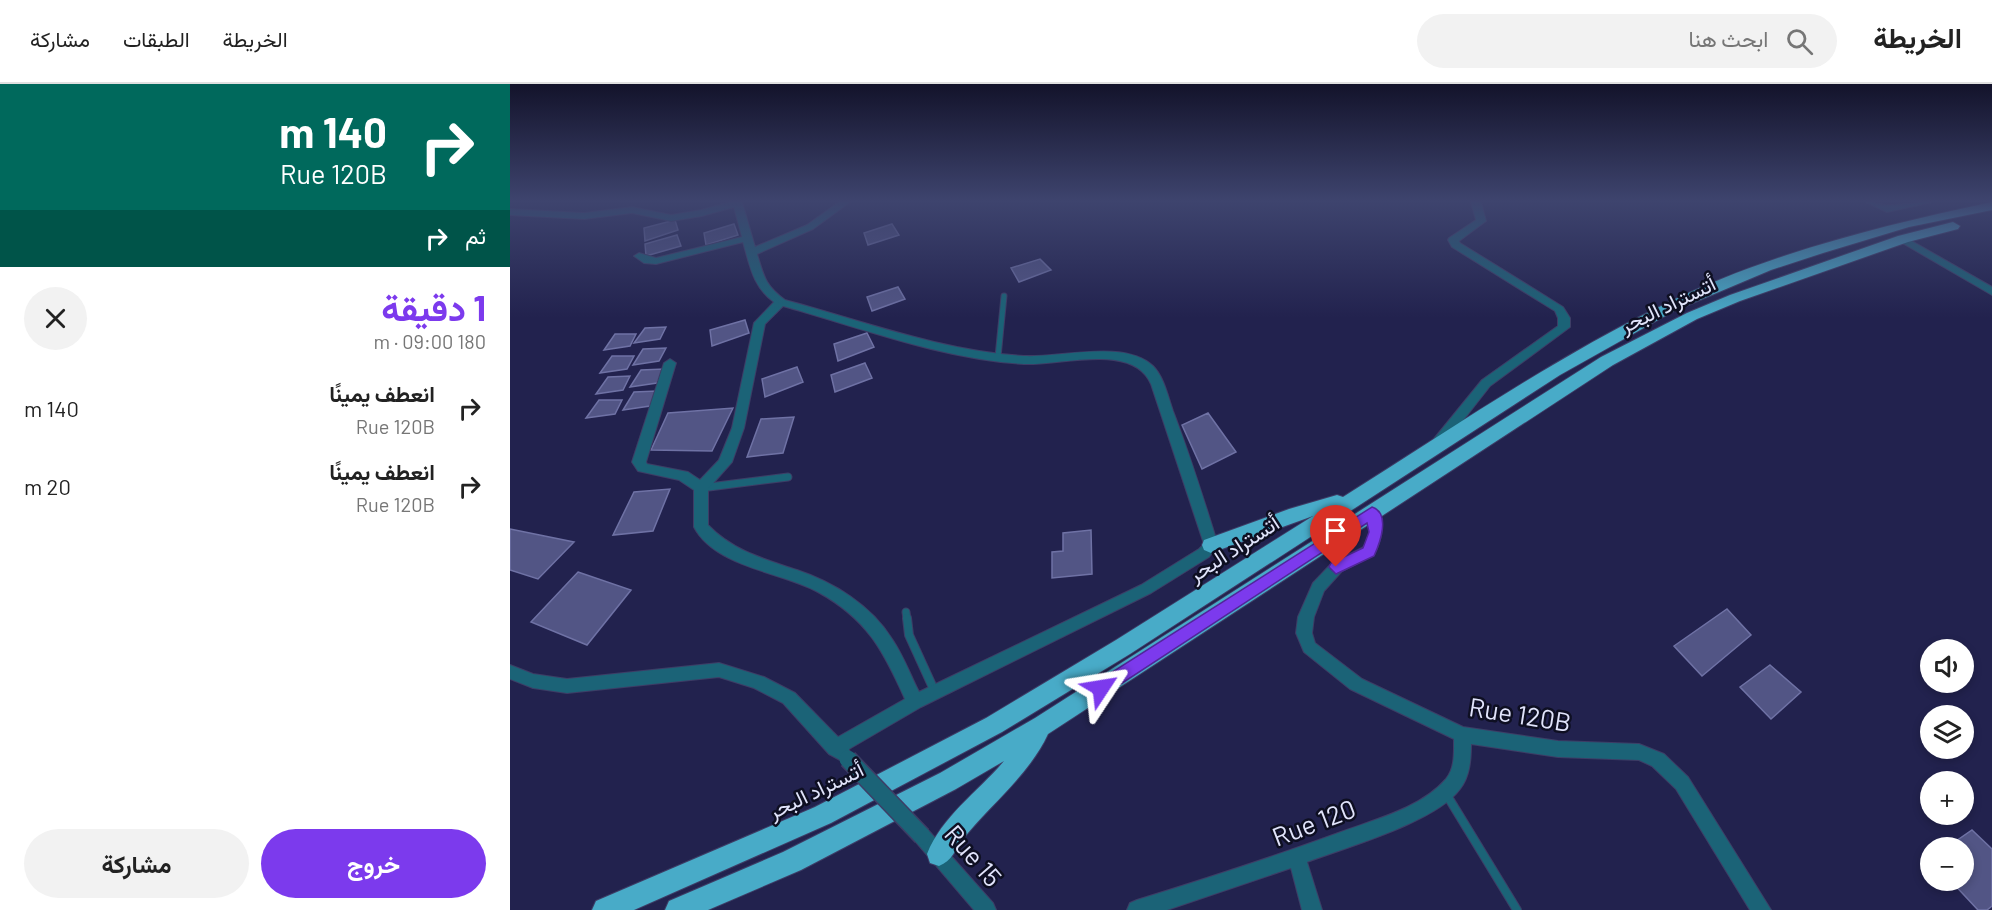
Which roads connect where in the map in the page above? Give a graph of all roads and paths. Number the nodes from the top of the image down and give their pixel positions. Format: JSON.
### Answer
{"nodes":[{"id":1,"x":738,"y":241,"type":"edge"},
{"id":2,"x":749,"y":241,"type":"edge"},
{"id":3,"x":779,"y":241,"type":"edge"},
{"id":4,"x":1453,"y":241,"type":"edge"},
{"id":5,"x":1849,"y":241,"type":"edge"},
{"id":6,"x":1899,"y":241,"type":"edge"},
{"id":7,"x":1906,"y":241,"type":"edge"},
{"id":8,"x":752,"y":252,"type":"junction"},
{"id":9,"x":639,"y":256,"type":"dead end"},
{"id":10,"x":1992,"y":292,"type":"edge"},
{"id":11,"x":1004,"y":296,"type":"dead end"},
{"id":12,"x":781,"y":302,"type":"junction"},
{"id":13,"x":998,"y":357,"type":"junction"},
{"id":14,"x":670,"y":363,"type":"dead end"},
{"id":15,"x":1438,"y":443,"type":"junction"},
{"id":16,"x":788,"y":477,"type":"dead end"},
{"id":17,"x":701,"y":488,"type":"junction"},
{"id":18,"x":1356,"y":497,"type":"junction"},
{"id":19,"x":1372,"y":513,"type":"junction"},
{"id":20,"x":1211,"y":545,"type":"junction"},
{"id":21,"x":906,"y":612,"type":"dead end"},
{"id":22,"x":510,"y":672,"type":"edge"},
{"id":23,"x":935,"y":692,"type":"junction"},
{"id":24,"x":915,"y":702,"type":"junction"},
{"id":25,"x":1043,"y":725,"type":"junction"},
{"id":26,"x":1462,"y":735,"type":"junction"},
{"id":27,"x":842,"y":753,"type":"junction"},
{"id":28,"x":1445,"y":791,"type":"junction"},
{"id":29,"x":939,"y":854,"type":"junction"},
{"id":30,"x":1297,"y":858,"type":"junction"},
{"id":31,"x":605,"y":910,"type":"edge"},
{"id":32,"x":678,"y":910,"type":"edge"},
{"id":33,"x":986,"y":910,"type":"edge"},
{"id":34,"x":1137,"y":910,"type":"edge"},
{"id":35,"x":1312,"y":910,"type":"edge"},
{"id":36,"x":1517,"y":910,"type":"edge"},
{"id":37,"x":1761,"y":910,"type":"edge"}],
"edges":[{"from":1,"to":9,"type":"street"},
{"from":2,"to":8,"type":"street"},
{"from":3,"to":8,"type":"street"},
{"from":4,"to":15,"type":"street"},
{"from":5,"to":15,"type":"highway","name":"أتستراد البحر"},
{"from":6,"to":19,"type":"highway","name":"أتستراد البحر"},
{"from":7,"to":10,"type":"street"},
{"from":8,"to":12,"type":"street"},
{"from":11,"to":13,"type":"lane"},
{"from":12,"to":13,"type":"street"},
{"from":12,"to":17,"type":"street"},
{"from":13,"to":20,"type":"street"},
{"from":14,"to":17,"type":"street"},
{"from":15,"to":18,"type":"highway","name":"أتستراد البحر"},
{"from":16,"to":17,"type":"lane"},
{"from":17,"to":24,"type":"street"},
{"from":18,"to":20,"type":"highway"},
{"from":18,"to":31,"type":"highway","name":"أتستراد البحر"},
{"from":19,"to":25,"type":"highway","name":"أتستراد البحر"},
{"from":19,"to":26,"type":"street","name":"Rue 120B"},
{"from":20,"to":23,"type":"street"},
{"from":21,"to":23,"type":"lane"},
{"from":22,"to":27,"type":"street","name":"Rue 15"},
{"from":23,"to":24,"type":"street"},
{"from":24,"to":27,"type":"street"},
{"from":25,"to":29,"type":"highway"},
{"from":25,"to":32,"type":"highway","name":"أتستراد البحر"},
{"from":26,"to":28,"type":"street","name":"Rue 120"},
{"from":26,"to":37,"type":"street","name":"Rue 120B"},
{"from":27,"to":29,"type":"street","name":"Rue 15","bridge":true},
{"from":28,"to":30,"type":"street","name":"Rue 120"},
{"from":28,"to":36,"type":"lane"},
{"from":29,"to":33,"type":"street","name":"Rue 15"},
{"from":30,"to":34,"type":"street","name":"Rue 120"},
{"from":30,"to":35,"type":"street"}]}
